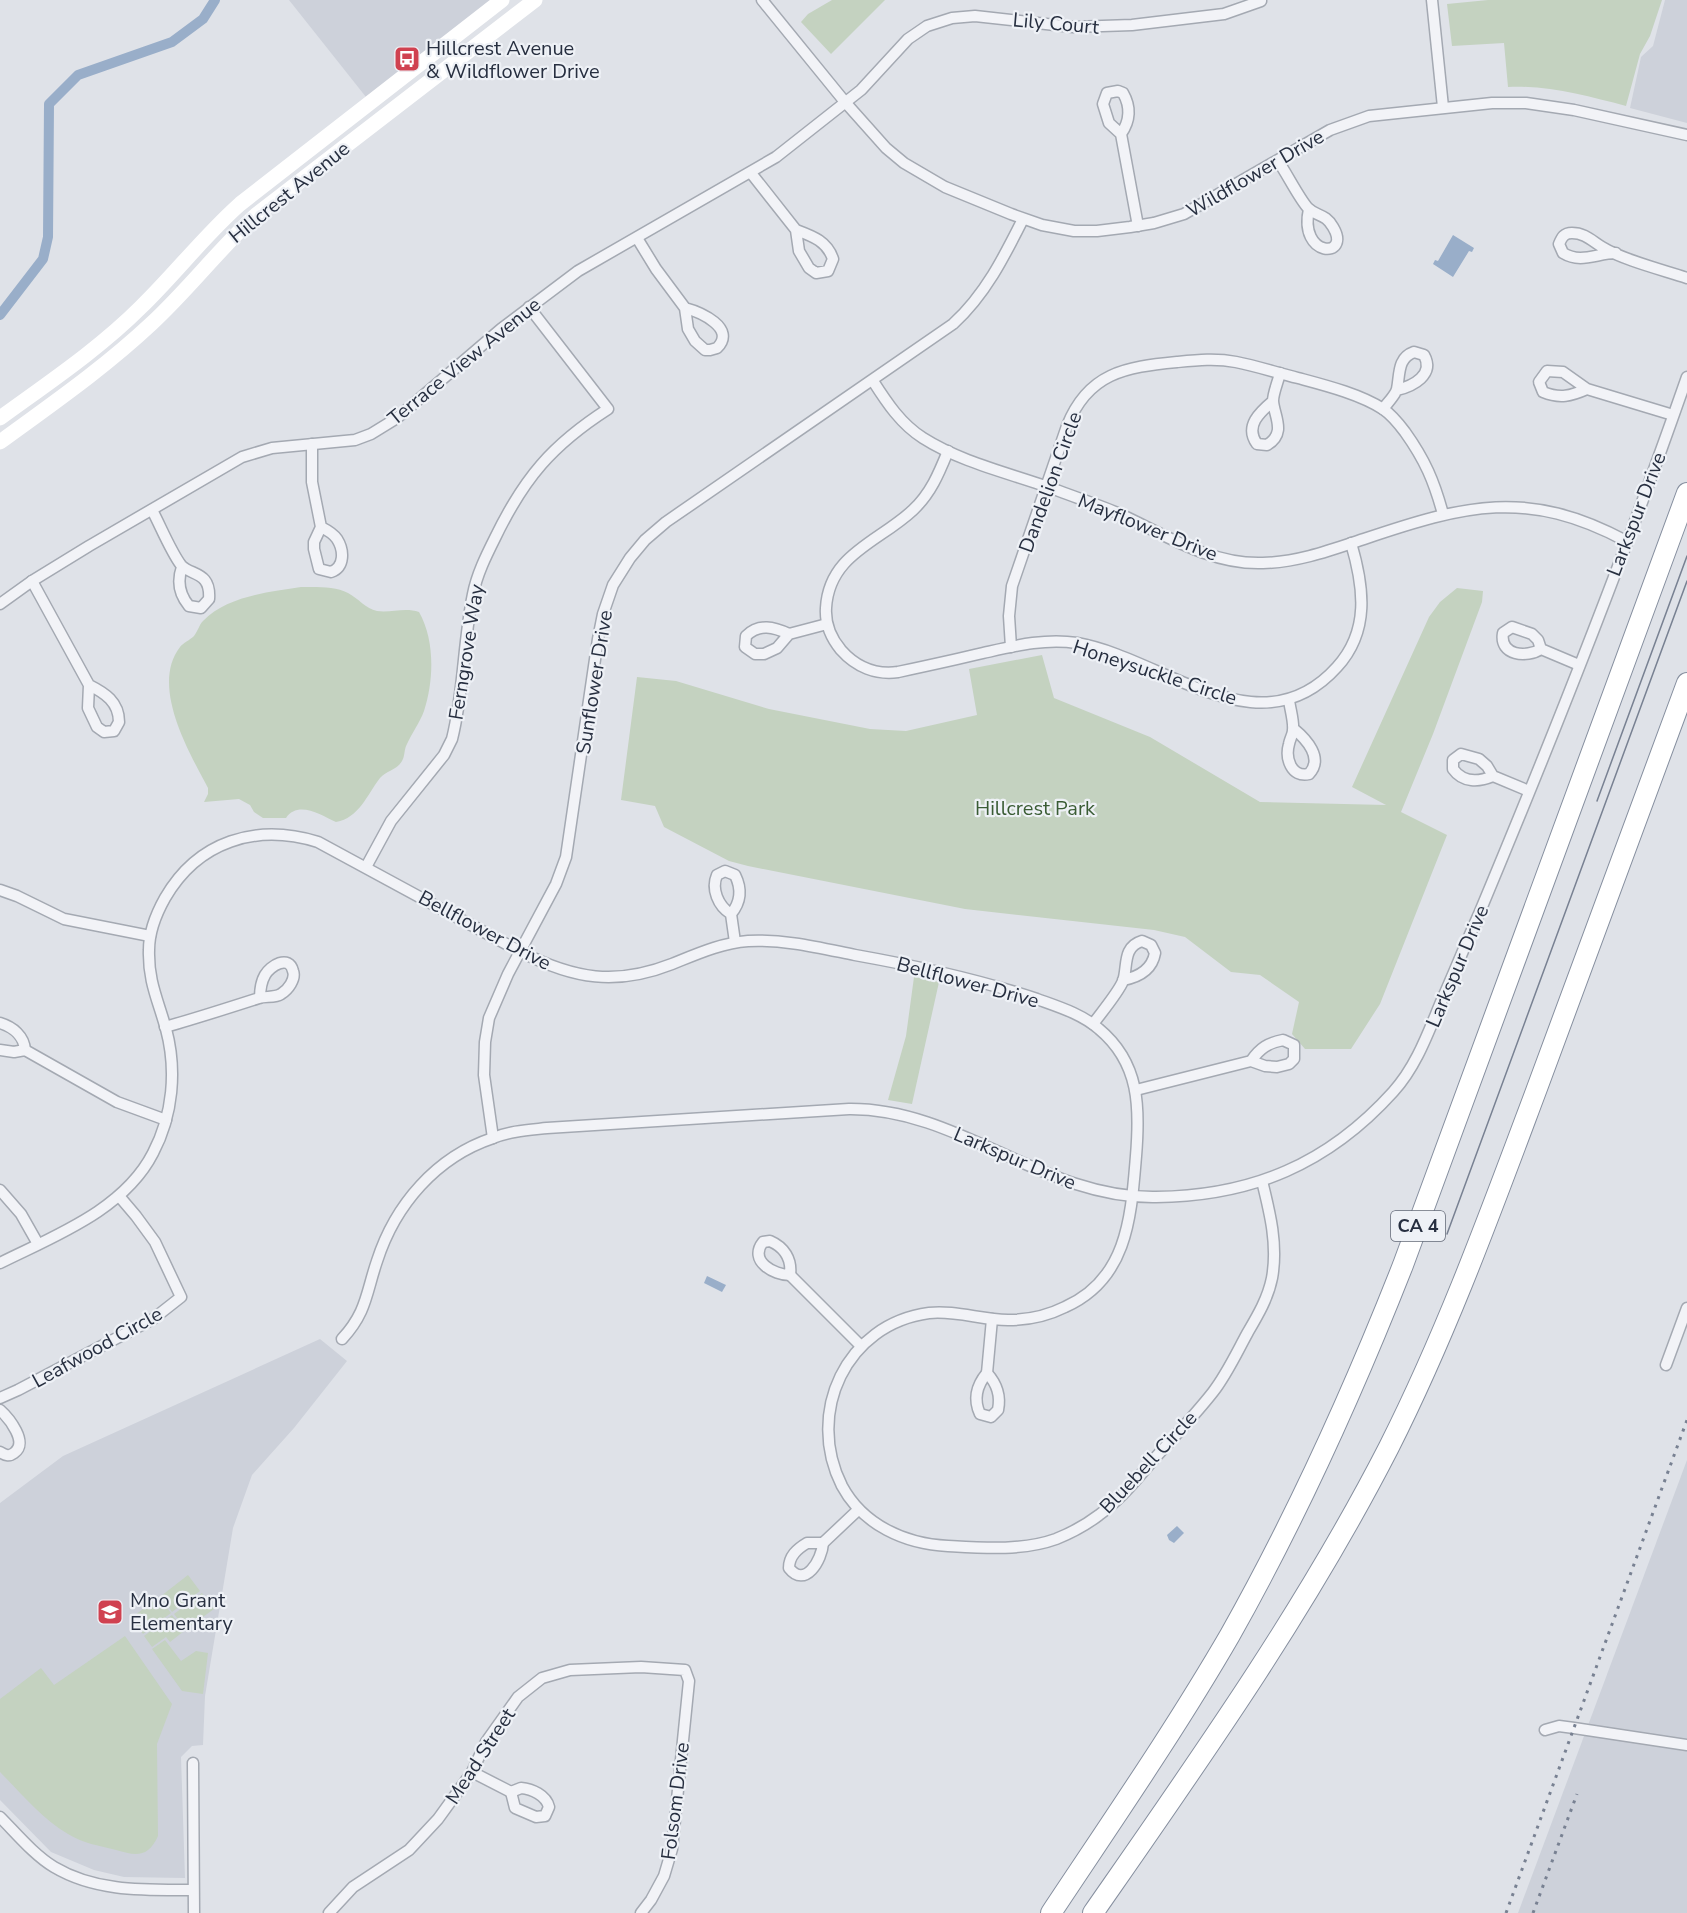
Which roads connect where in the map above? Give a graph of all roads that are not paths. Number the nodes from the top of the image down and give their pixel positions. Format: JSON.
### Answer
{"nodes":[{"id":1,"x":502,"y":0,"type":"edge"},
{"id":2,"x":535,"y":0,"type":"edge"},
{"id":3,"x":762,"y":0,"type":"edge"},
{"id":4,"x":1432,"y":0,"type":"edge"},
{"id":5,"x":1261,"y":1,"type":"edge"},
{"id":6,"x":379,"y":96,"type":"junction"},
{"id":7,"x":845,"y":102,"type":"junction"},
{"id":8,"x":1443,"y":107,"type":"junction"},
{"id":9,"x":1121,"y":134,"type":"dead end"},
{"id":10,"x":1687,"y":135,"type":"edge"},
{"id":11,"x":337,"y":153,"type":"junction"},
{"id":12,"x":1278,"y":161,"type":"junction"},
{"id":13,"x":751,"y":173,"type":"junction"},
{"id":14,"x":1309,"y":209,"type":"dead end"},
{"id":15,"x":1023,"y":219,"type":"junction"},
{"id":16,"x":1138,"y":226,"type":"junction"},
{"id":17,"x":796,"y":230,"type":"dead end"},
{"id":18,"x":637,"y":238,"type":"junction"},
{"id":19,"x":1616,"y":253,"type":"junction"},
{"id":20,"x":1687,"y":278,"type":"edge"},
{"id":21,"x":529,"y":307,"type":"junction"},
{"id":22,"x":685,"y":308,"type":"dead end"},
{"id":23,"x":1280,"y":373,"type":"junction"},
{"id":24,"x":1687,"y":377,"type":"edge"},
{"id":25,"x":873,"y":381,"type":"junction"},
{"id":26,"x":1587,"y":389,"type":"dead end"},
{"id":27,"x":1397,"y":390,"type":"dead end"},
{"id":28,"x":1273,"y":401,"type":"dead end"},
{"id":29,"x":1383,"y":409,"type":"junction"},
{"id":30,"x":1673,"y":415,"type":"junction"},
{"id":31,"x":0,"y":418,"type":"edge"},
{"id":32,"x":0,"y":442,"type":"edge"},
{"id":33,"x":312,"y":444,"type":"junction"},
{"id":34,"x":948,"y":451,"type":"junction"},
{"id":35,"x":1047,"y":486,"type":"junction"},
{"id":36,"x":1687,"y":493,"type":"edge"},
{"id":37,"x":152,"y":510,"type":"junction"},
{"id":38,"x":1443,"y":514,"type":"junction"},
{"id":39,"x":321,"y":527,"type":"dead end"},
{"id":40,"x":1626,"y":541,"type":"junction"},
{"id":41,"x":1351,"y":543,"type":"junction"},
{"id":42,"x":182,"y":567,"type":"dead end"},
{"id":43,"x":32,"y":581,"type":"junction"},
{"id":44,"x":0,"y":604,"type":"edge"},
{"id":45,"x":827,"y":624,"type":"junction"},
{"id":46,"x":789,"y":634,"type":"dead end"},
{"id":47,"x":1011,"y":647,"type":"junction"},
{"id":48,"x":1541,"y":649,"type":"dead end"},
{"id":49,"x":1579,"y":665,"type":"junction"},
{"id":50,"x":1687,"y":683,"type":"edge"},
{"id":51,"x":89,"y":685,"type":"dead end"},
{"id":52,"x":1288,"y":700,"type":"junction"},
{"id":53,"x":1294,"y":729,"type":"dead end"},
{"id":54,"x":1493,"y":776,"type":"dead end"},
{"id":55,"x":1528,"y":791,"type":"junction"},
{"id":56,"x":366,"y":867,"type":"junction"},
{"id":57,"x":0,"y":890,"type":"edge"},
{"id":58,"x":731,"y":914,"type":"dead end"},
{"id":59,"x":150,"y":936,"type":"junction"},
{"id":60,"x":735,"y":942,"type":"junction"},
{"id":61,"x":521,"y":952,"type":"junction"},
{"id":62,"x":1123,"y":980,"type":"dead end"},
{"id":63,"x":260,"y":998,"type":"dead end"},
{"id":64,"x":0,"y":1023,"type":"edge"},
{"id":65,"x":1093,"y":1024,"type":"junction"},
{"id":66,"x":165,"y":1027,"type":"junction"},
{"id":67,"x":0,"y":1050,"type":"edge"},
{"id":68,"x":25,"y":1050,"type":"junction"},
{"id":69,"x":1251,"y":1060,"type":"dead end"},
{"id":70,"x":1136,"y":1090,"type":"junction"},
{"id":71,"x":166,"y":1120,"type":"junction"},
{"id":72,"x":492,"y":1138,"type":"junction"},
{"id":73,"x":1262,"y":1181,"type":"junction"},
{"id":74,"x":0,"y":1190,"type":"edge"},
{"id":75,"x":119,"y":1196,"type":"junction"},
{"id":76,"x":1132,"y":1196,"type":"junction"},
{"id":77,"x":38,"y":1244,"type":"junction"},
{"id":78,"x":0,"y":1263,"type":"edge"},
{"id":79,"x":790,"y":1275,"type":"dead end"},
{"id":80,"x":1687,"y":1308,"type":"edge"},
{"id":81,"x":992,"y":1319,"type":"junction"},
{"id":82,"x":342,"y":1339,"type":"dead end"},
{"id":83,"x":861,"y":1346,"type":"junction"},
{"id":84,"x":1666,"y":1365,"type":"dead end"},
{"id":85,"x":987,"y":1373,"type":"dead end"},
{"id":86,"x":0,"y":1398,"type":"edge"},
{"id":87,"x":0,"y":1410,"type":"edge"},
{"id":88,"x":0,"y":1452,"type":"edge"},
{"id":89,"x":858,"y":1509,"type":"junction"},
{"id":90,"x":823,"y":1543,"type":"dead end"},
{"id":91,"x":689,"y":1681,"type":"joint"},
{"id":92,"x":1545,"y":1730,"type":"dead end"},
{"id":93,"x":1687,"y":1745,"type":"edge"},
{"id":94,"x":193,"y":1763,"type":"dead end"},
{"id":95,"x":472,"y":1772,"type":"junction"},
{"id":96,"x":511,"y":1792,"type":"dead end"},
{"id":97,"x":0,"y":1817,"type":"edge"},
{"id":98,"x":192,"y":1890,"type":"junction"},
{"id":99,"x":194,"y":1913,"type":"edge"},
{"id":100,"x":329,"y":1913,"type":"edge"},
{"id":101,"x":641,"y":1913,"type":"edge"},
{"id":102,"x":1050,"y":1913,"type":"edge"},
{"id":103,"x":1093,"y":1913,"type":"edge"}],
"edges":[{"from":1,"to":6,"type":"main road","name":"Hillcrest Avenue"},
{"from":2,"to":11,"type":"main road","name":"Hillcrest Avenue"},
{"from":3,"to":7,"type":"street","name":"Wildflower Drive"},
{"from":4,"to":8,"type":"street"},
{"from":5,"to":7,"type":"street","name":"Lily Court"},
{"from":6,"to":11,"type":"main road"},
{"from":6,"to":31,"type":"main road","name":"Hillcrest Avenue"},
{"from":7,"to":13,"type":"street","name":"Terrace View Avenue"},
{"from":7,"to":15,"type":"street","name":"Wildflower Drive"},
{"from":8,"to":10,"type":"street","name":"Wildflower Drive"},
{"from":8,"to":12,"type":"street","name":"Wildflower Drive"},
{"from":9,"to":16,"type":"street"},
{"from":11,"to":32,"type":"main road","name":"Hillcrest Avenue"},
{"from":12,"to":14,"type":"street"},
{"from":12,"to":16,"type":"street","name":"Wildflower Drive"},
{"from":13,"to":17,"type":"street"},
{"from":13,"to":18,"type":"street","name":"Terrace View Avenue"},
{"from":15,"to":16,"type":"street","name":"Wildflower Drive"},
{"from":15,"to":25,"type":"street","name":"Sunflower Drive"},
{"from":18,"to":21,"type":"street","name":"Terrace View Avenue"},
{"from":18,"to":22,"type":"street"},
{"from":19,"to":19,"type":"street"},
{"from":19,"to":20,"type":"street"},
{"from":21,"to":33,"type":"street","name":"Terrace View Avenue"},
{"from":21,"to":56,"type":"street","name":"Ferngrove Way"},
{"from":23,"to":28,"type":"street"},
{"from":23,"to":29,"type":"street","name":"Dandelion Circle"},
{"from":23,"to":35,"type":"street","name":"Dandelion Circle"},
{"from":24,"to":30,"type":"street","name":"Larkspur Drive"},
{"from":25,"to":34,"type":"street","name":"Mayflower Drive"},
{"from":25,"to":61,"type":"street","name":"Sunflower Drive"},
{"from":26,"to":30,"type":"street"},
{"from":27,"to":29,"type":"street"},
{"from":29,"to":38,"type":"street","name":"Dandelion Circle"},
{"from":30,"to":40,"type":"street","name":"Larkspur Drive"},
{"from":33,"to":37,"type":"street","name":"Terrace View Avenue"},
{"from":33,"to":39,"type":"street"},
{"from":34,"to":35,"type":"street","name":"Mayflower Drive"},
{"from":34,"to":45,"type":"street"},
{"from":35,"to":41,"type":"street","name":"Mayflower Drive"},
{"from":35,"to":47,"type":"street","name":"Dandelion Circle"},
{"from":36,"to":102,"type":"highway","number":"CA 4"},
{"from":37,"to":42,"type":"street"},
{"from":37,"to":43,"type":"street","name":"Terrace View Avenue"},
{"from":38,"to":40,"type":"street","name":"Mayflower Drive"},
{"from":38,"to":41,"type":"street","name":"Mayflower Drive"},
{"from":40,"to":49,"type":"street","name":"Larkspur Drive"},
{"from":41,"to":52,"type":"street","name":"Honeysuckle Circle"},
{"from":43,"to":44,"type":"street","name":"Terrace View Avenue"},
{"from":43,"to":51,"type":"street"},
{"from":45,"to":46,"type":"street"},
{"from":45,"to":47,"type":"street","name":"Honeysuckle Circle"},
{"from":47,"to":52,"type":"street","name":"Honeysuckle Circle"},
{"from":48,"to":49,"type":"street"},
{"from":49,"to":55,"type":"street","name":"Larkspur Drive"},
{"from":50,"to":103,"type":"highway"},
{"from":52,"to":53,"type":"street"},
{"from":54,"to":55,"type":"street"},
{"from":55,"to":73,"type":"street","name":"Larkspur Drive"},
{"from":56,"to":59,"type":"street","name":"Bellflower Drive"},
{"from":56,"to":61,"type":"street","name":"Bellflower Drive"},
{"from":57,"to":59,"type":"street"},
{"from":58,"to":60,"type":"street"},
{"from":59,"to":66,"type":"street","name":"Bellflower Drive"},
{"from":60,"to":61,"type":"street","name":"Bellflower Drive"},
{"from":60,"to":65,"type":"street","name":"Bellflower Drive"},
{"from":61,"to":72,"type":"street","name":"Sunflower Drive"},
{"from":62,"to":65,"type":"street"},
{"from":63,"to":66,"type":"street"},
{"from":64,"to":68,"type":"street"},
{"from":65,"to":70,"type":"street","name":"Bellflower Drive"},
{"from":66,"to":71,"type":"street","name":"Bellflower Drive"},
{"from":67,"to":68,"type":"street"},
{"from":68,"to":71,"type":"street"},
{"from":69,"to":70,"type":"street"},
{"from":70,"to":76,"type":"street","name":"Bellflower Drive"},
{"from":71,"to":75,"type":"street","name":"Bellflower Drive"},
{"from":72,"to":76,"type":"street","name":"Larkspur Drive"},
{"from":72,"to":82,"type":"street","name":"Larkspur Drive"},
{"from":73,"to":76,"type":"street","name":"Larkspur Drive"},
{"from":73,"to":89,"type":"street","name":"Bluebell Circle"},
{"from":74,"to":77,"type":"street"},
{"from":75,"to":77,"type":"street","name":"Bellflower Drive"},
{"from":75,"to":86,"type":"street","name":"Leafwood Circle"},
{"from":76,"to":81,"type":"street","name":"Bluebell Circle"},
{"from":77,"to":78,"type":"street","name":"Bellflower Drive"},
{"from":79,"to":83,"type":"street"},
{"from":80,"to":84,"type":"street"},
{"from":81,"to":83,"type":"street","name":"Bluebell Circle"},
{"from":81,"to":85,"type":"street"},
{"from":83,"to":89,"type":"street","name":"Bluebell Circle"},
{"from":87,"to":88,"type":"street"},
{"from":89,"to":90,"type":"street"},
{"from":91,"to":95,"type":"street","name":"Mead Street"},
{"from":91,"to":101,"type":"street","name":"Folsom Drive"},
{"from":92,"to":93,"type":"street"},
{"from":94,"to":98,"type":"street"},
{"from":95,"to":96,"type":"street"},
{"from":95,"to":100,"type":"street","name":"Mead Street"},
{"from":97,"to":98,"type":"street"},
{"from":98,"to":99,"type":"street"}]}
